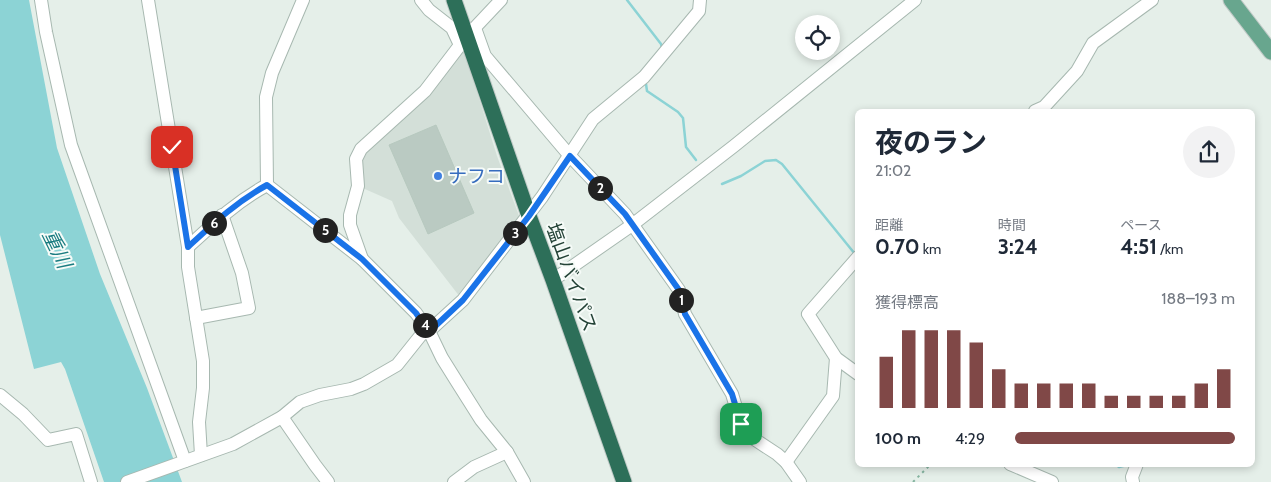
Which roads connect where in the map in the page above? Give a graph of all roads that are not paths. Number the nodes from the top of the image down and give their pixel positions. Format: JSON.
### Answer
{"nodes":[{"id":1,"x":41,"y":0,"type":"edge"},
{"id":2,"x":148,"y":0,"type":"edge"},
{"id":3,"x":303,"y":0,"type":"edge"},
{"id":4,"x":421,"y":0,"type":"edge"},
{"id":5,"x":454,"y":0,"type":"edge"},
{"id":6,"x":502,"y":0,"type":"edge"},
{"id":7,"x":700,"y":0,"type":"edge"},
{"id":8,"x":915,"y":0,"type":"edge"},
{"id":9,"x":1152,"y":0,"type":"edge"},
{"id":10,"x":1231,"y":0,"type":"edge"},
{"id":11,"x":467,"y":36,"type":"junction"},
{"id":12,"x":1271,"y":52,"type":"edge"},
{"id":13,"x":1040,"y":109,"type":"edge"},
{"id":14,"x":570,"y":156,"type":"junction"},
{"id":15,"x":267,"y":185,"type":"junction"},
{"id":16,"x":222,"y":215,"type":"junction"},
{"id":17,"x":529,"y":216,"type":"junction"},
{"id":18,"x":632,"y":224,"type":"junction"},
{"id":19,"x":188,"y":247,"type":"junction"},
{"id":20,"x":362,"y":259,"type":"junction"},
{"id":21,"x":855,"y":260,"type":"edge"},
{"id":22,"x":553,"y":280,"type":"junction"},
{"id":23,"x":196,"y":318,"type":"junction"},
{"id":24,"x":429,"y":332,"type":"junction"},
{"id":25,"x":836,"y":358,"type":"junction"},
{"id":26,"x":855,"y":372,"type":"edge"},
{"id":27,"x":0,"y":394,"type":"edge"},
{"id":28,"x":282,"y":417,"type":"junction"},
{"id":29,"x":507,"y":452,"type":"junction"},
{"id":30,"x":201,"y":455,"type":"junction"},
{"id":31,"x":186,"y":461,"type":"junction"},
{"id":32,"x":786,"y":462,"type":"junction"},
{"id":33,"x":1017,"y":467,"type":"edge"},
{"id":34,"x":1137,"y":467,"type":"edge"},
{"id":35,"x":91,"y":482,"type":"edge"},
{"id":36,"x":128,"y":482,"type":"edge"},
{"id":37,"x":328,"y":482,"type":"edge"},
{"id":38,"x":454,"y":482,"type":"edge"},
{"id":39,"x":524,"y":482,"type":"edge"},
{"id":40,"x":624,"y":482,"type":"edge"},
{"id":41,"x":800,"y":482,"type":"edge"},
{"id":42,"x":1052,"y":482,"type":"edge"},
{"id":43,"x":1133,"y":482,"type":"edge"}],
"edges":[{"from":1,"to":31,"type":"street"},
{"from":2,"to":19,"type":"street"},
{"from":3,"to":15,"type":"street"},
{"from":4,"to":11,"type":"street"},
{"from":5,"to":11,"type":"highway","name":"塩山バイパス"},
{"from":6,"to":11,"type":"street"},
{"from":7,"to":14,"type":"street"},
{"from":8,"to":18,"type":"street"},
{"from":9,"to":13,"type":"street"},
{"from":10,"to":12,"type":"main road"},
{"from":11,"to":14,"type":"street"},
{"from":11,"to":17,"type":"highway","name":"塩山バイパス"},
{"from":11,"to":20,"type":"street"},
{"from":14,"to":17,"type":"street"},
{"from":14,"to":18,"type":"street"},
{"from":15,"to":16,"type":"street"},
{"from":15,"to":20,"type":"street"},
{"from":16,"to":19,"type":"street"},
{"from":16,"to":23,"type":"street"},
{"from":17,"to":22,"type":"highway","name":"塩山バイパス"},
{"from":17,"to":24,"type":"street"},
{"from":18,"to":22,"type":"street"},
{"from":18,"to":32,"type":"street"},
{"from":19,"to":23,"type":"street"},
{"from":20,"to":24,"type":"street"},
{"from":21,"to":25,"type":"street"},
{"from":22,"to":40,"type":"highway","name":"塩山バイパス"},
{"from":23,"to":30,"type":"street"},
{"from":24,"to":28,"type":"street"},
{"from":24,"to":29,"type":"street"},
{"from":25,"to":26,"type":"street"},
{"from":25,"to":32,"type":"street"},
{"from":27,"to":35,"type":"street"},
{"from":28,"to":30,"type":"street"},
{"from":28,"to":37,"type":"street"},
{"from":29,"to":38,"type":"street"},
{"from":29,"to":39,"type":"street"},
{"from":30,"to":31,"type":"street"},
{"from":31,"to":36,"type":"street"},
{"from":32,"to":41,"type":"street"},
{"from":33,"to":42,"type":"street"},
{"from":34,"to":43,"type":"street"}]}
